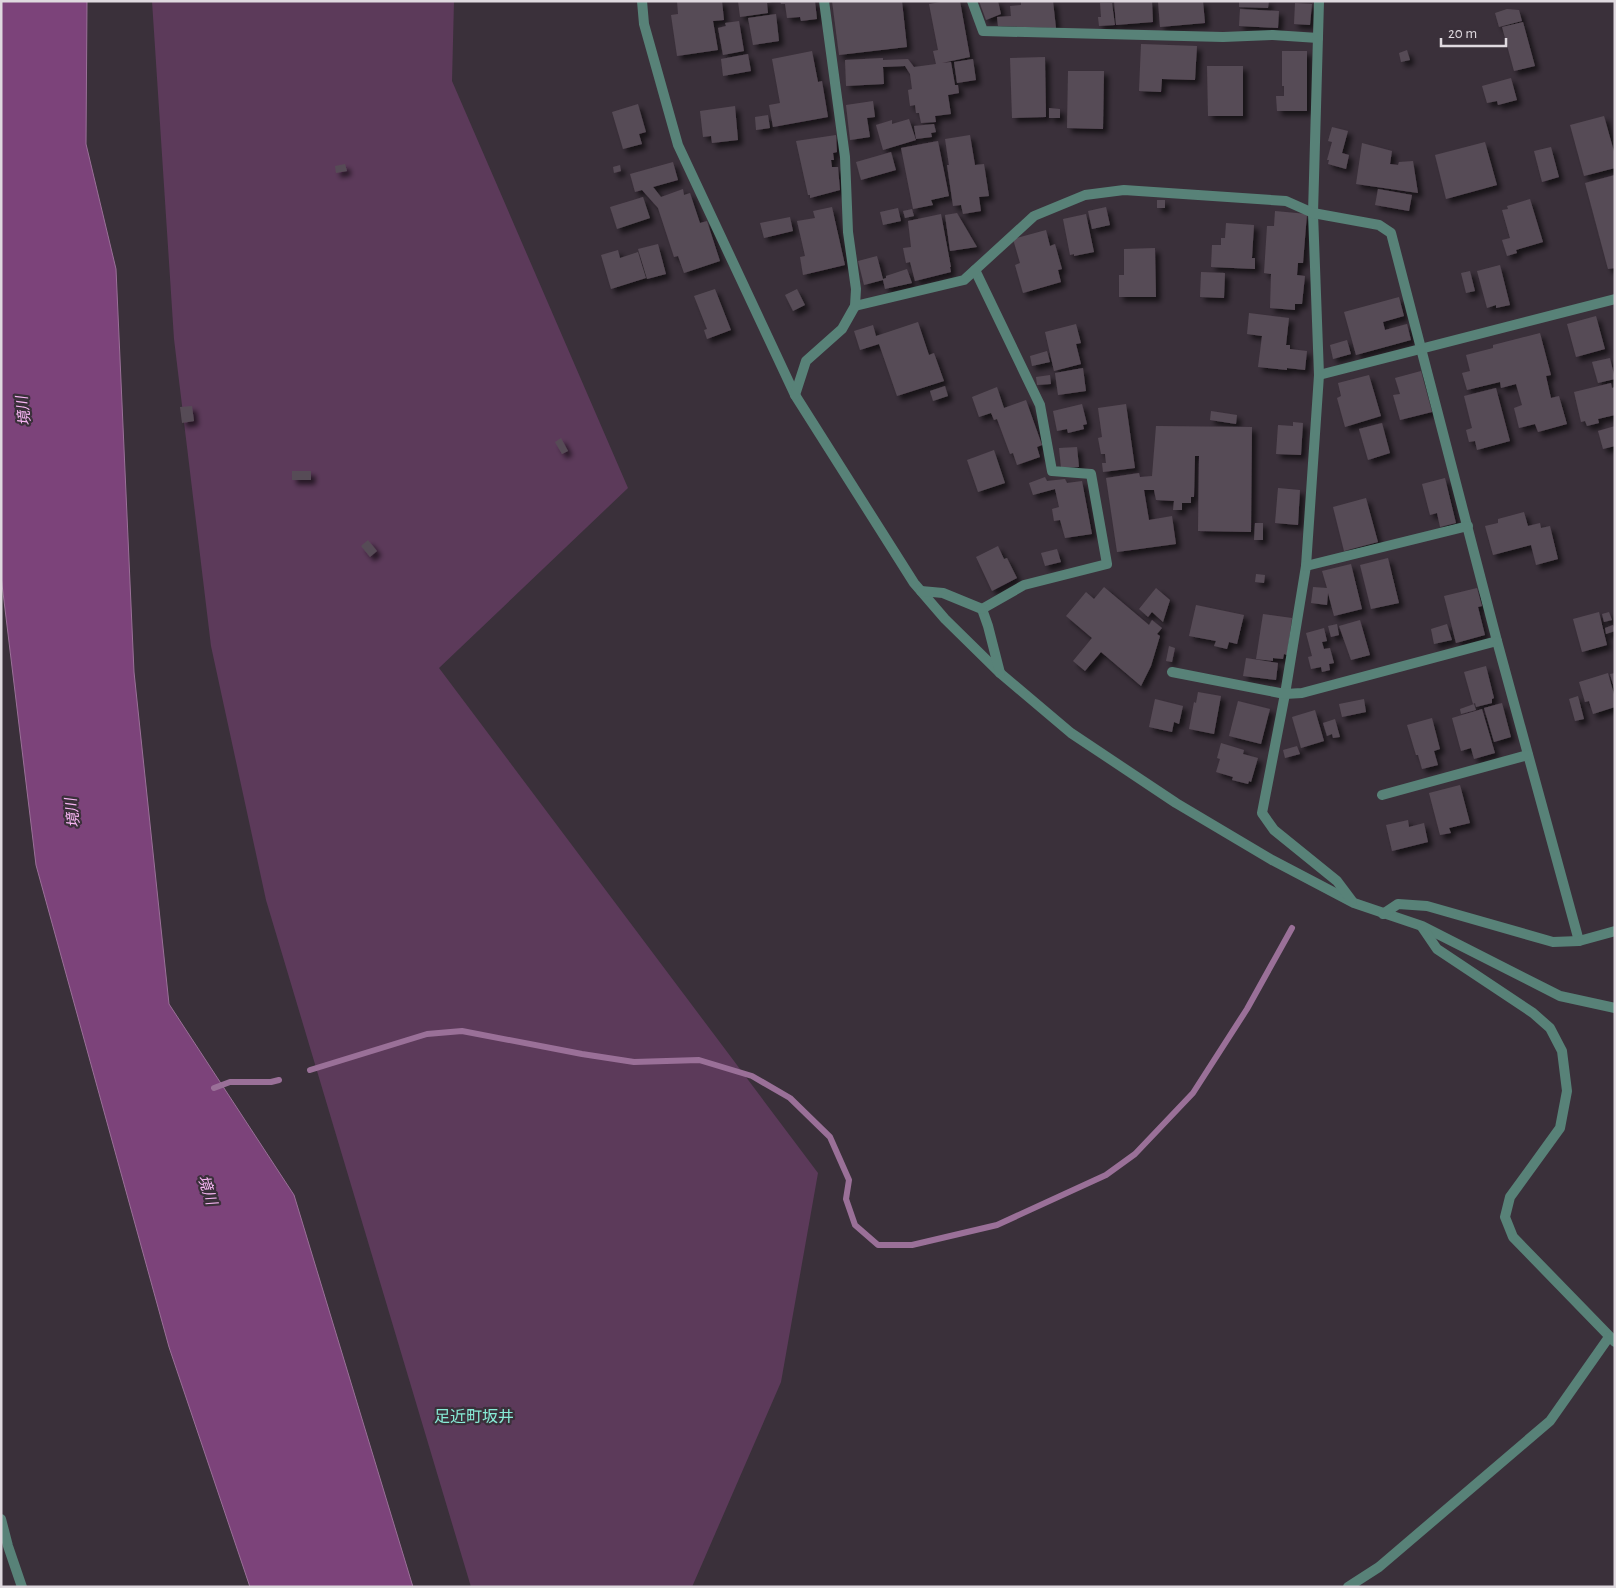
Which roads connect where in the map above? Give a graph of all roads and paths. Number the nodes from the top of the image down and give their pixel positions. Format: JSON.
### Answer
{"nodes":[{"id":1,"x":642,"y":1,"type":"edge"},
{"id":2,"x":824,"y":1,"type":"edge"},
{"id":3,"x":972,"y":1,"type":"edge"},
{"id":4,"x":1319,"y":1,"type":"edge"},
{"id":5,"x":1318,"y":38,"type":"junction"},
{"id":6,"x":1313,"y":213,"type":"junction"},
{"id":7,"x":975,"y":270,"type":"junction"},
{"id":8,"x":1615,"y":299,"type":"edge"},
{"id":9,"x":854,"y":306,"type":"junction"},
{"id":10,"x":1421,"y":350,"type":"junction"},
{"id":11,"x":1319,"y":375,"type":"junction"},
{"id":12,"x":795,"y":395,"type":"junction"},
{"id":13,"x":1468,"y":526,"type":"junction"},
{"id":14,"x":1306,"y":566,"type":"junction"},
{"id":15,"x":921,"y":591,"type":"junction"},
{"id":16,"x":982,"y":609,"type":"junction"},
{"id":17,"x":1497,"y":641,"type":"junction"},
{"id":18,"x":1172,"y":672,"type":"dead end"},
{"id":19,"x":1000,"y":673,"type":"junction"},
{"id":20,"x":1285,"y":694,"type":"junction"},
{"id":21,"x":1528,"y":755,"type":"junction"},
{"id":22,"x":1382,"y":795,"type":"dead end"},
{"id":23,"x":1354,"y":903,"type":"junction"},
{"id":24,"x":1382,"y":914,"type":"junction"},
{"id":25,"x":1422,"y":926,"type":"junction"},
{"id":26,"x":1615,"y":931,"type":"edge"},
{"id":27,"x":1579,"y":941,"type":"junction"},
{"id":28,"x":1615,"y":1008,"type":"edge"},
{"id":29,"x":1612,"y":1339,"type":"edge"},
{"id":30,"x":1,"y":1519,"type":"edge"},
{"id":31,"x":22,"y":1587,"type":"edge"},
{"id":32,"x":1348,"y":1587,"type":"edge"}],
"edges":[{"from":1,"to":12,"type":"street"},
{"from":2,"to":9,"type":"street"},
{"from":3,"to":5,"type":"street"},
{"from":4,"to":5,"type":"street"},
{"from":5,"to":6,"type":"street"},
{"from":6,"to":7,"type":"street"},
{"from":6,"to":10,"type":"street"},
{"from":6,"to":11,"type":"street"},
{"from":7,"to":9,"type":"street"},
{"from":7,"to":16,"type":"street"},
{"from":8,"to":10,"type":"street"},
{"from":9,"to":12,"type":"street"},
{"from":10,"to":11,"type":"street"},
{"from":10,"to":13,"type":"street"},
{"from":11,"to":14,"type":"street"},
{"from":12,"to":15,"type":"street"},
{"from":13,"to":14,"type":"street"},
{"from":13,"to":17,"type":"street"},
{"from":14,"to":20,"type":"street"},
{"from":15,"to":16,"type":"street"},
{"from":15,"to":19,"type":"street"},
{"from":16,"to":19,"type":"street"},
{"from":17,"to":20,"type":"street"},
{"from":17,"to":21,"type":"street"},
{"from":18,"to":20,"type":"street"},
{"from":19,"to":23,"type":"street"},
{"from":20,"to":23,"type":"street"},
{"from":21,"to":22,"type":"street"},
{"from":21,"to":27,"type":"street"},
{"from":23,"to":24,"type":"street"},
{"from":24,"to":25,"type":"street"},
{"from":24,"to":27,"type":"street"},
{"from":25,"to":28,"type":"street"},
{"from":25,"to":29,"type":"street"},
{"from":26,"to":27,"type":"street"},
{"from":29,"to":32,"type":"street"},
{"from":30,"to":31,"type":"street"}]}
